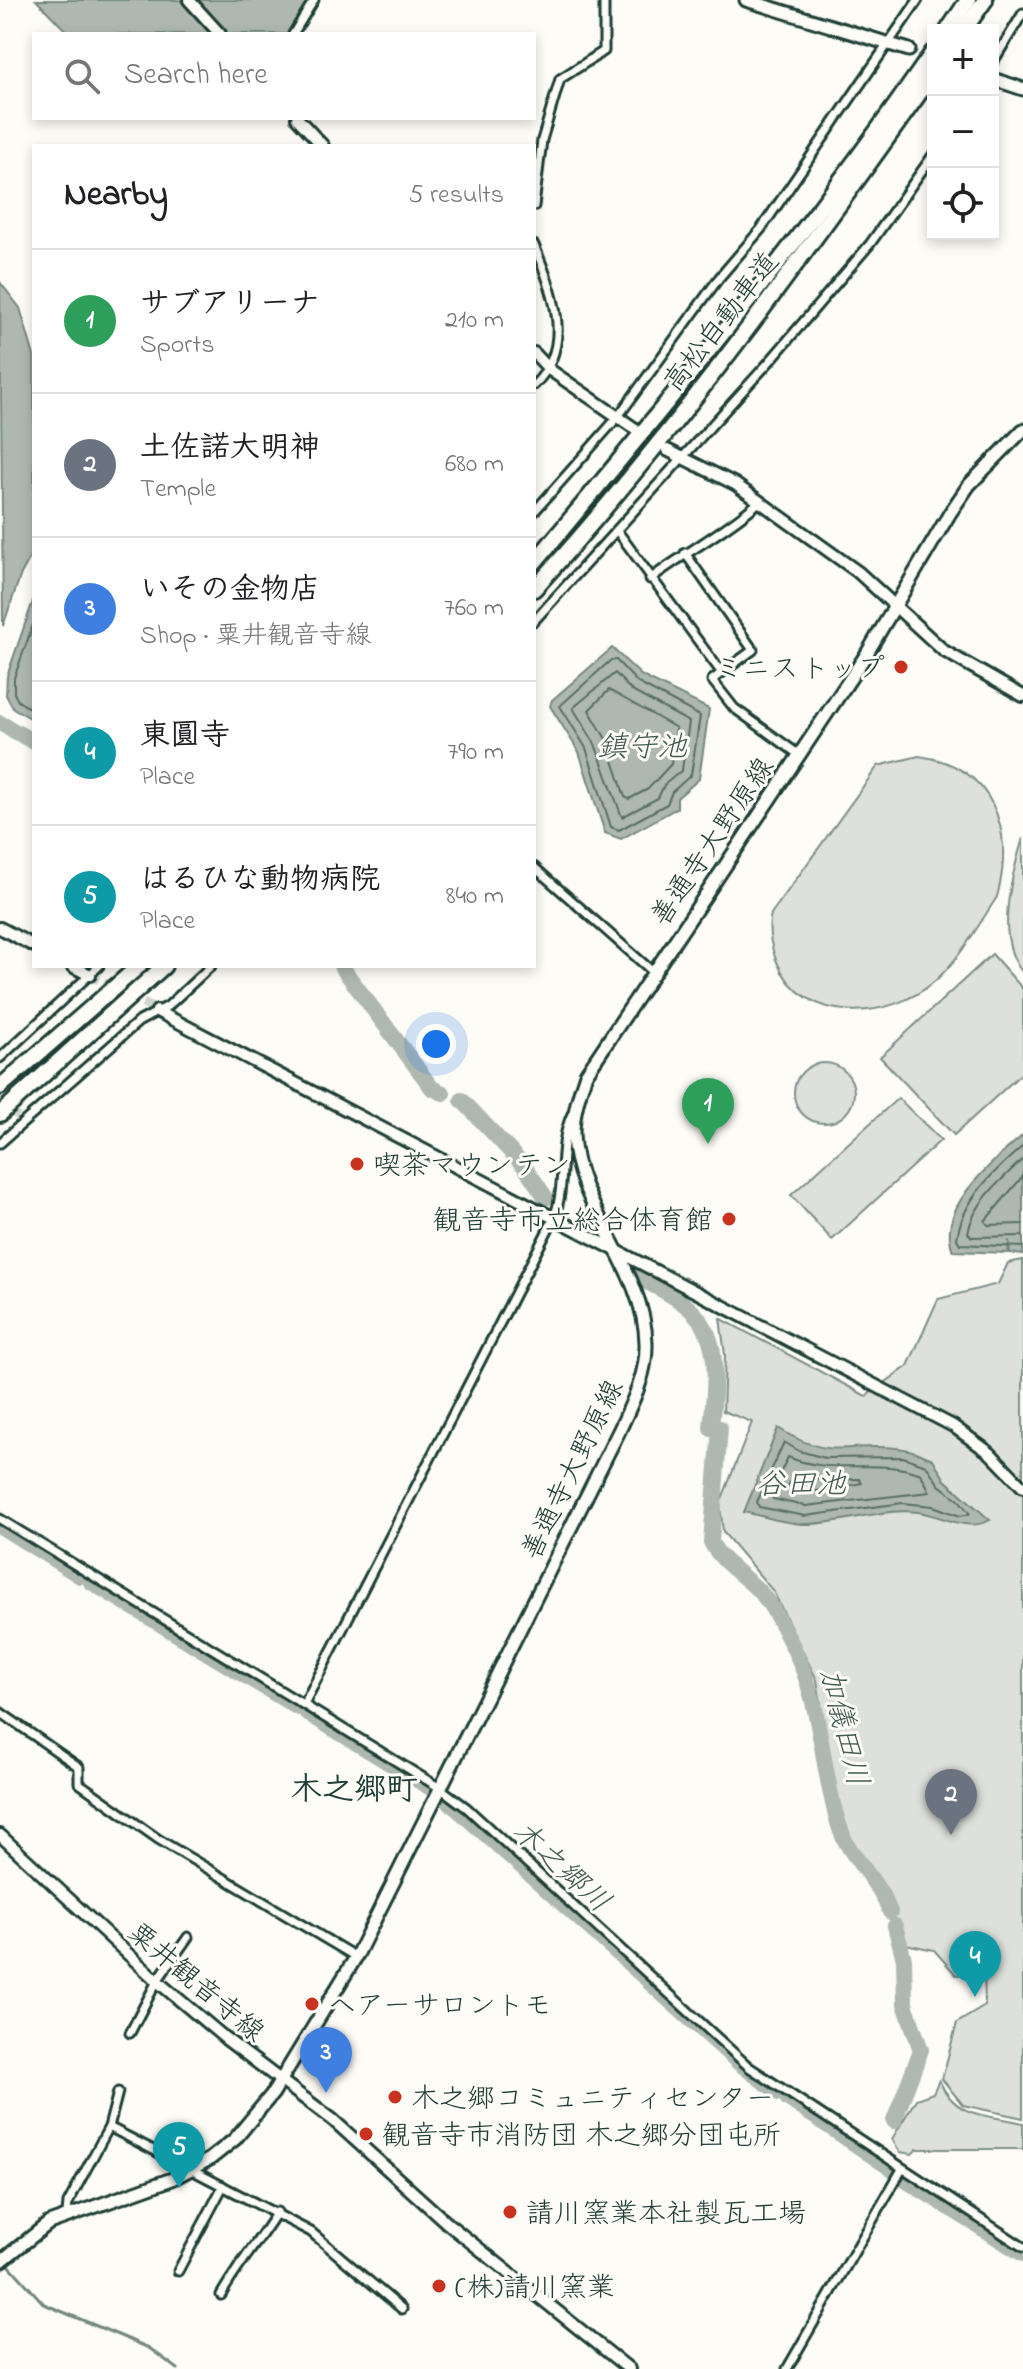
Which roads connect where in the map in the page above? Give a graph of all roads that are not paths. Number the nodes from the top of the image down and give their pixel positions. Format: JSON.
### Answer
{"nodes":[{"id":1,"x":189,"y":0,"type":"edge"},
{"id":2,"x":314,"y":0,"type":"edge"},
{"id":3,"x":604,"y":0,"type":"edge"},
{"id":4,"x":746,"y":0,"type":"edge"},
{"id":5,"x":918,"y":0,"type":"edge"},
{"id":6,"x":968,"y":0,"type":"edge"},
{"id":7,"x":985,"y":0,"type":"edge"},
{"id":8,"x":1023,"y":13,"type":"edge"},
{"id":9,"x":952,"y":24,"type":"edge"},
{"id":10,"x":968,"y":24,"type":"edge"},
{"id":11,"x":218,"y":32,"type":"edge"},
{"id":12,"x":294,"y":32,"type":"edge"},
{"id":13,"x":889,"y":44,"type":"junction"},
{"id":14,"x":909,"y":50,"type":"dead end"},
{"id":15,"x":999,"y":52,"type":"edge"},
{"id":16,"x":927,"y":60,"type":"edge"},
{"id":17,"x":999,"y":81,"type":"edge"},
{"id":18,"x":927,"y":82,"type":"edge"},
{"id":19,"x":1023,"y":89,"type":"edge"},
{"id":20,"x":299,"y":120,"type":"edge"},
{"id":21,"x":321,"y":144,"type":"edge"},
{"id":22,"x":927,"y":163,"type":"edge"},
{"id":23,"x":536,"y":190,"type":"edge"},
{"id":24,"x":536,"y":251,"type":"edge"},
{"id":25,"x":536,"y":355,"type":"edge"},
{"id":26,"x":550,"y":370,"type":"junction"},
{"id":27,"x":536,"y":383,"type":"edge"},
{"id":28,"x":617,"y":418,"type":"junction"},
{"id":29,"x":634,"y":428,"type":"dead end"},
{"id":30,"x":1023,"y":430,"type":"edge"},
{"id":31,"x":667,"y":450,"type":"dead end"},
{"id":32,"x":680,"y":458,"type":"junction"},
{"id":33,"x":759,"y":502,"type":"junction"},
{"id":34,"x":536,"y":510,"type":"edge"},
{"id":35,"x":618,"y":532,"type":"junction"},
{"id":36,"x":685,"y":553,"type":"junction"},
{"id":37,"x":536,"y":561,"type":"edge"},
{"id":38,"x":650,"y":579,"type":"junction"},
{"id":39,"x":536,"y":587,"type":"edge"},
{"id":40,"x":895,"y":605,"type":"junction"},
{"id":41,"x":536,"y":619,"type":"edge"},
{"id":42,"x":721,"y":672,"type":"junction"},
{"id":43,"x":1023,"y":696,"type":"edge"},
{"id":44,"x":798,"y":754,"type":"junction"},
{"id":45,"x":536,"y":869,"type":"edge"},
{"id":46,"x":0,"y":928,"type":"edge"},
{"id":47,"x":32,"y":945,"type":"edge"},
{"id":48,"x":76,"y":968,"type":"edge"},
{"id":49,"x":97,"y":968,"type":"edge"},
{"id":50,"x":137,"y":968,"type":"edge"},
{"id":51,"x":162,"y":968,"type":"edge"},
{"id":52,"x":209,"y":968,"type":"edge"},
{"id":53,"x":653,"y":972,"type":"junction"},
{"id":54,"x":90,"y":975,"type":"junction"},
{"id":55,"x":157,"y":1011,"type":"junction"},
{"id":56,"x":0,"y":1058,"type":"edge"},
{"id":57,"x":0,"y":1087,"type":"edge"},
{"id":58,"x":575,"y":1107,"type":"junction"},
{"id":59,"x":0,"y":1114,"type":"edge"},
{"id":60,"x":0,"y":1143,"type":"edge"},
{"id":61,"x":554,"y":1218,"type":"junction"},
{"id":62,"x":617,"y":1250,"type":"junction"},
{"id":63,"x":1023,"y":1487,"type":"edge"},
{"id":64,"x":0,"y":1519,"type":"edge"},
{"id":65,"x":304,"y":1704,"type":"junction"},
{"id":66,"x":0,"y":1712,"type":"edge"},
{"id":67,"x":440,"y":1788,"type":"junction"},
{"id":68,"x":0,"y":1835,"type":"edge"},
{"id":69,"x":188,"y":1937,"type":"dead end"},
{"id":70,"x":356,"y":1957,"type":"junction"},
{"id":71,"x":157,"y":1981,"type":"junction"},
{"id":72,"x":130,"y":2033,"type":"dead end"},
{"id":73,"x":282,"y":2080,"type":"junction"},
{"id":74,"x":118,"y":2092,"type":"dead end"},
{"id":75,"x":109,"y":2127,"type":"junction"},
{"id":76,"x":902,"y":2169,"type":"junction"},
{"id":77,"x":191,"y":2170,"type":"junction"},
{"id":78,"x":223,"y":2186,"type":"junction"},
{"id":79,"x":277,"y":2212,"type":"junction"},
{"id":80,"x":67,"y":2214,"type":"junction"},
{"id":81,"x":1023,"y":2247,"type":"edge"},
{"id":82,"x":0,"y":2262,"type":"edge"},
{"id":83,"x":178,"y":2271,"type":"dead end"},
{"id":84,"x":221,"y":2295,"type":"dead end"},
{"id":85,"x":402,"y":2309,"type":"dead end"},
{"id":86,"x":629,"y":2369,"type":"edge"},
{"id":87,"x":787,"y":2369,"type":"edge"}],
"edges":[{"from":1,"to":11,"type":"street"},
{"from":2,"to":12,"type":"street"},
{"from":3,"to":23,"type":"street"},
{"from":4,"to":13,"type":"main road"},
{"from":5,"to":13,"type":"street"},
{"from":6,"to":9,"type":"highway"},
{"from":7,"to":10,"type":"highway"},
{"from":8,"to":15,"type":"street"},
{"from":13,"to":14,"type":"main road"},
{"from":13,"to":28,"type":"street"},
{"from":16,"to":37,"type":"highway","name":"高松自動車道"},
{"from":17,"to":19,"type":"main road"},
{"from":18,"to":39,"type":"highway","name":"高松自動車道"},
{"from":20,"to":21,"type":"street"},
{"from":22,"to":32,"type":"street"},
{"from":24,"to":26,"type":"street"},
{"from":25,"to":26,"type":"street"},
{"from":26,"to":27,"type":"street"},
{"from":26,"to":28,"type":"street"},
{"from":28,"to":29,"type":"street"},
{"from":28,"to":34,"type":"street"},
{"from":30,"to":40,"type":"main road","name":"善通寺大野原線"},
{"from":31,"to":32,"type":"street"},
{"from":32,"to":33,"type":"street"},
{"from":32,"to":35,"type":"street"},
{"from":33,"to":36,"type":"street"},
{"from":33,"to":40,"type":"street"},
{"from":35,"to":38,"type":"street"},
{"from":35,"to":41,"type":"street"},
{"from":36,"to":38,"type":"street"},
{"from":36,"to":42,"type":"street"},
{"from":38,"to":42,"type":"street"},
{"from":40,"to":43,"type":"street"},
{"from":40,"to":44,"type":"main road","name":"善通寺大野原線"},
{"from":42,"to":44,"type":"street"},
{"from":44,"to":53,"type":"main road","name":"善通寺大野原線"},
{"from":45,"to":53,"type":"street"},
{"from":46,"to":47,"type":"street"},
{"from":48,"to":54,"type":"street"},
{"from":49,"to":54,"type":"street"},
{"from":50,"to":57,"type":"highway"},
{"from":51,"to":59,"type":"highway"},
{"from":52,"to":55,"type":"street"},
{"from":53,"to":58,"type":"main road","name":"善通寺大野原線"},
{"from":54,"to":56,"type":"street"},
{"from":55,"to":60,"type":"street"},
{"from":55,"to":61,"type":"street"},
{"from":58,"to":61,"type":"street"},
{"from":58,"to":62,"type":"main road","name":"善通寺大野原線"},
{"from":61,"to":62,"type":"street"},
{"from":61,"to":65,"type":"street"},
{"from":62,"to":63,"type":"street"},
{"from":62,"to":67,"type":"main road","name":"善通寺大野原線"},
{"from":64,"to":65,"type":"street"},
{"from":65,"to":67,"type":"street"},
{"from":66,"to":70,"type":"street"},
{"from":67,"to":70,"type":"main road","name":"善通寺大野原線"},
{"from":67,"to":76,"type":"street"},
{"from":68,"to":71,"type":"street","name":"粟井観音寺線"},
{"from":69,"to":71,"type":"street"},
{"from":70,"to":73,"type":"main road","name":"善通寺大野原線"},
{"from":71,"to":72,"type":"street"},
{"from":71,"to":73,"type":"street","name":"粟井観音寺線"},
{"from":73,"to":77,"type":"main road","name":"善通寺大野原線"},
{"from":73,"to":86,"type":"street","name":"粟井観音寺線"},
{"from":74,"to":75,"type":"street"},
{"from":75,"to":77,"type":"street"},
{"from":75,"to":80,"type":"street"},
{"from":76,"to":81,"type":"street"},
{"from":76,"to":87,"type":"street"},
{"from":77,"to":78,"type":"street"},
{"from":77,"to":80,"type":"main road","name":"善通寺大野原線"},
{"from":78,"to":79,"type":"street"},
{"from":78,"to":83,"type":"street"},
{"from":79,"to":84,"type":"street"},
{"from":79,"to":85,"type":"street"},
{"from":80,"to":82,"type":"main road","name":"善通寺大野原線"}]}
